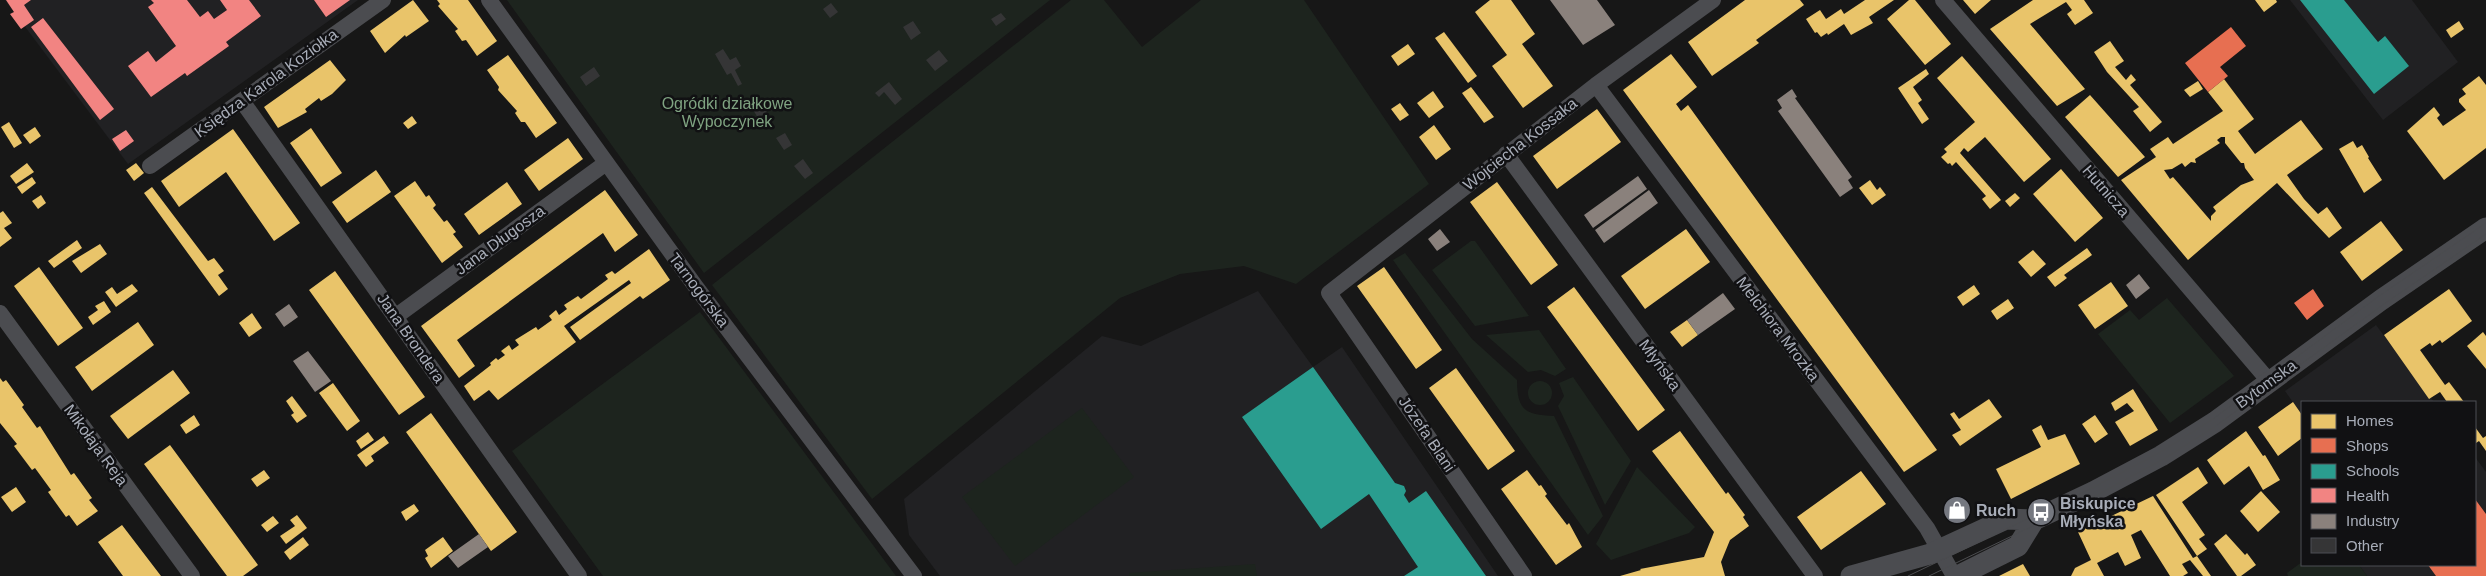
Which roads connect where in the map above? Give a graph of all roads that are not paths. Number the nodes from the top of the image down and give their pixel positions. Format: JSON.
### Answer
{"nodes":[{"id":1,"x":383,"y":0,"type":"edge"},
{"id":2,"x":489,"y":0,"type":"edge"},
{"id":3,"x":1714,"y":0,"type":"edge"},
{"id":4,"x":1944,"y":0,"type":"edge"},
{"id":5,"x":1596,"y":85,"type":"junction"},
{"id":6,"x":242,"y":101,"type":"junction"},
{"id":7,"x":1506,"y":154,"type":"junction"},
{"id":8,"x":606,"y":163,"type":"junction"},
{"id":9,"x":150,"y":166,"type":"dead end"},
{"id":10,"x":2486,"y":228,"type":"edge"},
{"id":11,"x":1329,"y":293,"type":"joint"},
{"id":12,"x":0,"y":313,"type":"edge"},
{"id":13,"x":395,"y":317,"type":"junction"},
{"id":14,"x":2269,"y":381,"type":"junction"},
{"id":15,"x":2034,"y":520,"type":"junction"},
{"id":16,"x":1940,"y":549,"type":"junction"},
{"id":17,"x":192,"y":576,"type":"edge"},
{"id":18,"x":579,"y":576,"type":"edge"},
{"id":19,"x":914,"y":576,"type":"edge"},
{"id":20,"x":1524,"y":576,"type":"edge"},
{"id":21,"x":1815,"y":576,"type":"edge"},
{"id":22,"x":1851,"y":576,"type":"edge"},
{"id":23,"x":1956,"y":576,"type":"edge"}],
"edges":[{"from":1,"to":6,"type":"street","name":"Księdza Karola Koziołka"},
{"from":2,"to":8,"type":"street","name":"Tarnogórska"},
{"from":3,"to":5,"type":"street","name":"Wojciecha Kossaka"},
{"from":4,"to":14,"type":"street","name":"Hutnicza"},
{"from":5,"to":7,"type":"street","name":"Wojciecha Kossaka"},
{"from":5,"to":16,"type":"street","name":"Melchiora Mrozka"},
{"from":6,"to":9,"type":"street","name":"Księdza Karola Koziołka"},
{"from":6,"to":13,"type":"street","name":"Jana Brondera"},
{"from":7,"to":11,"type":"street","name":"Wojciecha Kossaka"},
{"from":7,"to":21,"type":"street","name":"Młyńska"},
{"from":8,"to":13,"type":"street","name":"Jana Długosza"},
{"from":8,"to":19,"type":"street","name":"Tarnogórska"},
{"from":10,"to":14,"type":"street","name":"Bytomska"},
{"from":11,"to":20,"type":"street","name":"Józefa Blani"},
{"from":12,"to":17,"type":"street","name":"Mikołaja Reja"},
{"from":13,"to":18,"type":"street","name":"Jana Brondera"},
{"from":14,"to":15,"type":"street","name":"Bytomska"},
{"from":15,"to":16,"type":"street","name":"Bytomska"},
{"from":15,"to":23,"type":"street"},
{"from":16,"to":22,"type":"street","name":"Bytomska"},
{"from":16,"to":23,"type":"street","name":"Melchiora Mrozka"}]}
